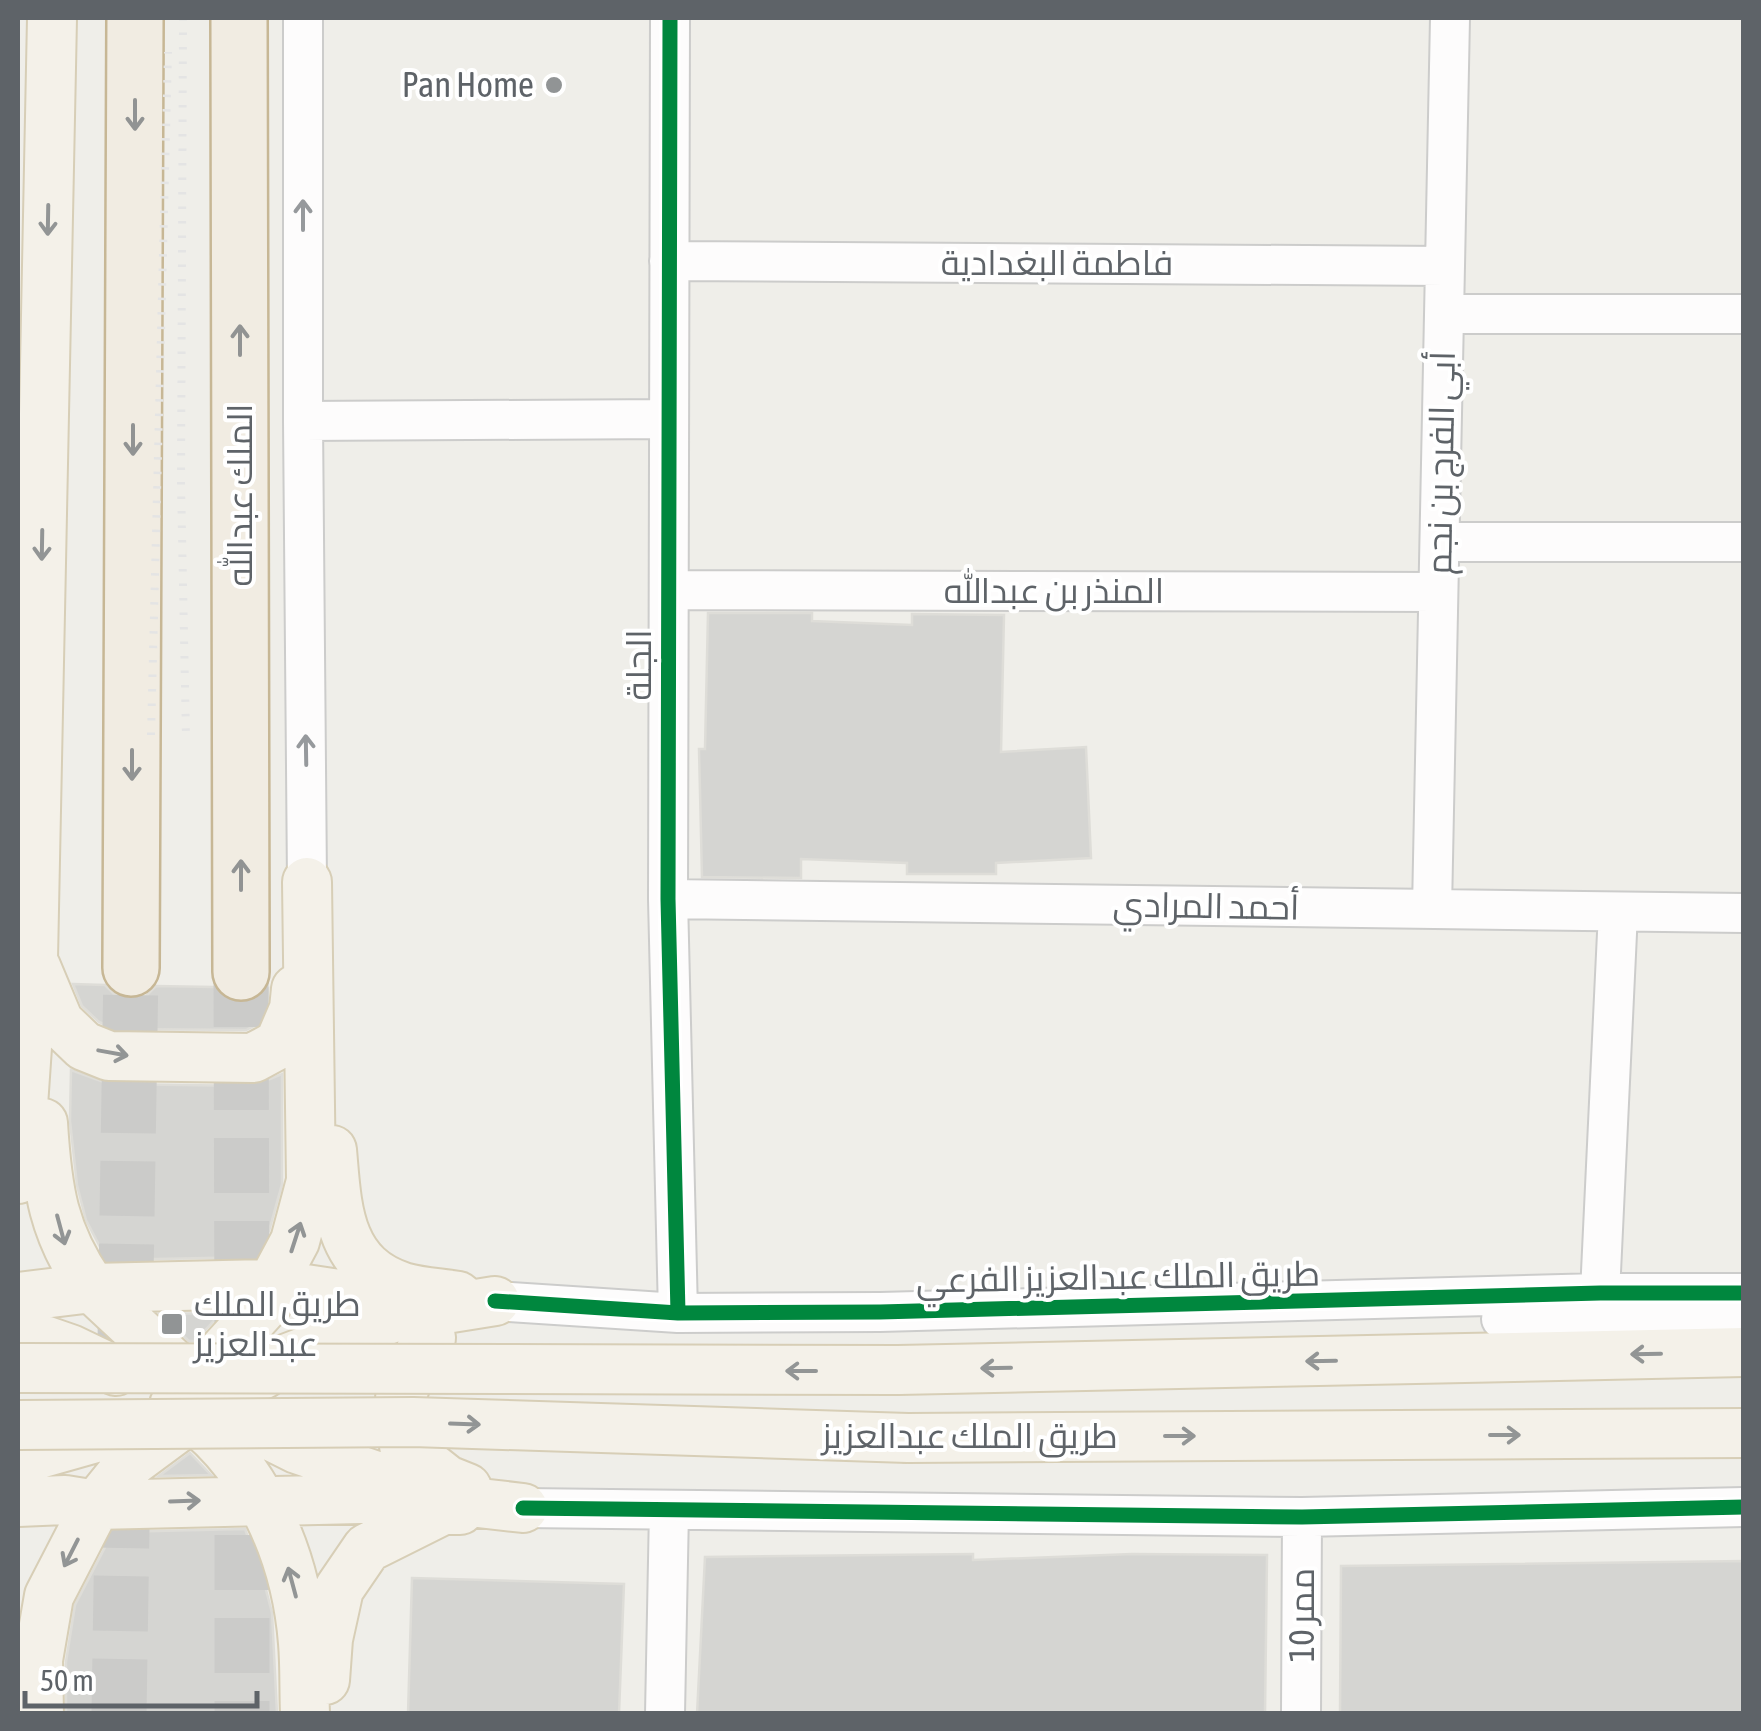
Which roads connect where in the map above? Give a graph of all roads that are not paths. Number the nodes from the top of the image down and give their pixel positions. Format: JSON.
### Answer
{"nodes":[{"id":1,"x":52,"y":18,"type":"edge"},
{"id":2,"x":135,"y":18,"type":"edge"},
{"id":3,"x":239,"y":18,"type":"edge"},
{"id":4,"x":303,"y":18,"type":"edge"},
{"id":5,"x":670,"y":18,"type":"edge"},
{"id":6,"x":1450,"y":18,"type":"edge"},
{"id":7,"x":669,"y":261,"type":"junction"},
{"id":8,"x":1445,"y":266,"type":"junction"},
{"id":9,"x":1444,"y":314,"type":"junction"},
{"id":10,"x":1744,"y":314,"type":"edge"},
{"id":11,"x":669,"y":419,"type":"junction"},
{"id":12,"x":302,"y":421,"type":"junction"},
{"id":13,"x":1440,"y":542,"type":"junction"},
{"id":14,"x":1744,"y":542,"type":"edge"},
{"id":15,"x":669,"y":590,"type":"junction"},
{"id":16,"x":1438,"y":592,"type":"junction"},
{"id":17,"x":29,"y":622,"type":"edge"},
{"id":18,"x":307,"y":882,"type":"junction"},
{"id":19,"x":668,"y":899,"type":"junction"},
{"id":20,"x":1432,"y":909,"type":"junction"},
{"id":21,"x":1618,"y":912,"type":"junction"},
{"id":22,"x":1744,"y":913,"type":"edge"},
{"id":23,"x":25,"y":959,"type":"edge"},
{"id":24,"x":131,"y":968,"type":"tunnel mouth"},
{"id":25,"x":242,"y":972,"type":"tunnel mouth"},
{"id":26,"x":18,"y":1179,"type":"edge"},
{"id":27,"x":272,"y":1284,"type":"junction"},
{"id":28,"x":92,"y":1288,"type":"junction"},
{"id":29,"x":1744,"y":1292,"type":"edge"},
{"id":30,"x":1600,"y":1293,"type":"junction"},
{"id":31,"x":18,"y":1298,"type":"edge"},
{"id":32,"x":1428,"y":1300,"type":"junction"},
{"id":33,"x":495,"y":1301,"type":"junction"},
{"id":34,"x":678,"y":1313,"type":"junction"},
{"id":35,"x":1744,"y":1320,"type":"edge"},
{"id":36,"x":18,"y":1331,"type":"edge"},
{"id":37,"x":1744,"y":1352,"type":"edge"},
{"id":38,"x":18,"y":1368,"type":"edge"},
{"id":39,"x":194,"y":1402,"type":"junction"},
{"id":40,"x":18,"y":1424,"type":"edge"},
{"id":41,"x":1744,"y":1433,"type":"edge"},
{"id":42,"x":18,"y":1460,"type":"edge"},
{"id":43,"x":260,"y":1499,"type":"junction"},
{"id":44,"x":444,"y":1499,"type":"junction"},
{"id":45,"x":18,"y":1502,"type":"edge"},
{"id":46,"x":96,"y":1504,"type":"junction"},
{"id":47,"x":1744,"y":1507,"type":"edge"},
{"id":48,"x":523,"y":1508,"type":"junction"},
{"id":49,"x":669,"y":1510,"type":"junction"},
{"id":50,"x":1302,"y":1517,"type":"junction"},
{"id":51,"x":18,"y":1705,"type":"edge"},
{"id":52,"x":18,"y":1714,"type":"edge"},
{"id":53,"x":39,"y":1714,"type":"edge"},
{"id":54,"x":305,"y":1714,"type":"edge"},
{"id":55,"x":322,"y":1714,"type":"edge"},
{"id":56,"x":665,"y":1714,"type":"edge"},
{"id":57,"x":1301,"y":1714,"type":"edge"}],
"edges":[{"from":1,"to":17,"type":"main road","one_way":true},
{"from":2,"to":24,"type":"highway","one_way":true},
{"from":25,"to":3,"type":"highway","name":"الملك عبدالله","one_way":true},
{"from":12,"to":4,"type":"street","one_way":true},
{"from":5,"to":7,"type":"street","name":"الجلة"},
{"from":6,"to":8,"type":"street","name":"أبي الفرج بن نجم"},
{"from":7,"to":8,"type":"street","name":"فاطمة البغدادية"},
{"from":7,"to":11,"type":"street","name":"الجلة"},
{"from":8,"to":9,"type":"street","name":"أبي الفرج بن نجم"},
{"from":9,"to":10,"type":"street"},
{"from":9,"to":13,"type":"street","name":"أبي الفرج بن نجم"},
{"from":11,"to":12,"type":"street"},
{"from":11,"to":15,"type":"street","name":"الجلة"},
{"from":18,"to":12,"type":"street","one_way":true},
{"from":13,"to":14,"type":"street"},
{"from":13,"to":16,"type":"street","name":"أبي الفرج بن نجم"},
{"from":15,"to":16,"type":"street","name":"المنذر بن عبدالله"},
{"from":15,"to":19,"type":"street","name":"الجلة"},
{"from":16,"to":20,"type":"street","name":"أبي الفرج بن نجم"},
{"from":17,"to":23,"type":"main road"},
{"from":23,"to":18,"type":"main road","one_way":true},
{"from":27,"to":18,"type":"main road","one_way":true},
{"from":18,"to":33,"type":"main road"},
{"from":19,"to":20,"type":"street","name":"أحمد المرادي"},
{"from":19,"to":34,"type":"street","name":"الجلة"},
{"from":20,"to":21,"type":"street","name":"أحمد المرادي"},
{"from":21,"to":22,"type":"street","name":"أحمد المرادي"},
{"from":21,"to":30,"type":"street"},
{"from":23,"to":26,"type":"main road"},
{"from":23,"to":28,"type":"main road","one_way":true},
{"from":27,"to":28,"type":"main road"},
{"from":27,"to":33,"type":"main road"},
{"from":27,"to":39,"type":"main road"},
{"from":28,"to":31,"type":"main road"},
{"from":28,"to":39,"type":"main road"},
{"from":29,"to":30,"type":"street","name":"طريق الملك عبدالعزيز الفرعي"},
{"from":30,"to":32,"type":"street","name":"طريق الملك عبدالعزيز الفرعي"},
{"from":32,"to":34,"type":"street","name":"طريق الملك عبدالعزيز الفرعي"},
{"from":32,"to":35,"type":"street"},
{"from":33,"to":34,"type":"street","name":"طريق الملك عبدالعزيز الفرعي"},
{"from":33,"to":39,"type":"main road"},
{"from":33,"to":48,"type":"main road"},
{"from":36,"to":39,"type":"main road"},
{"from":37,"to":38,"type":"main road","name":"طريق الملك عبدالعزيز","one_way":true,"bridge":true},
{"from":39,"to":42,"type":"main road"},
{"from":39,"to":43,"type":"main road"},
{"from":39,"to":44,"type":"main road"},
{"from":39,"to":46,"type":"main road"},
{"from":40,"to":41,"type":"main road","name":"طريق الملك عبدالعزيز","one_way":true,"bridge":true},
{"from":43,"to":44,"type":"main road"},
{"from":46,"to":43,"type":"main road","one_way":true},
{"from":54,"to":43,"type":"main road","one_way":true},
{"from":44,"to":48,"type":"main road"},
{"from":45,"to":46,"type":"main road"},
{"from":46,"to":53,"type":"main road","one_way":true},
{"from":47,"to":50,"type":"street"},
{"from":48,"to":49,"type":"street"},
{"from":48,"to":55,"type":"main road"},
{"from":49,"to":50,"type":"street"},
{"from":49,"to":56,"type":"street"},
{"from":50,"to":57,"type":"street","name":"ممر 10"},
{"from":51,"to":52,"type":"main road"}]}
